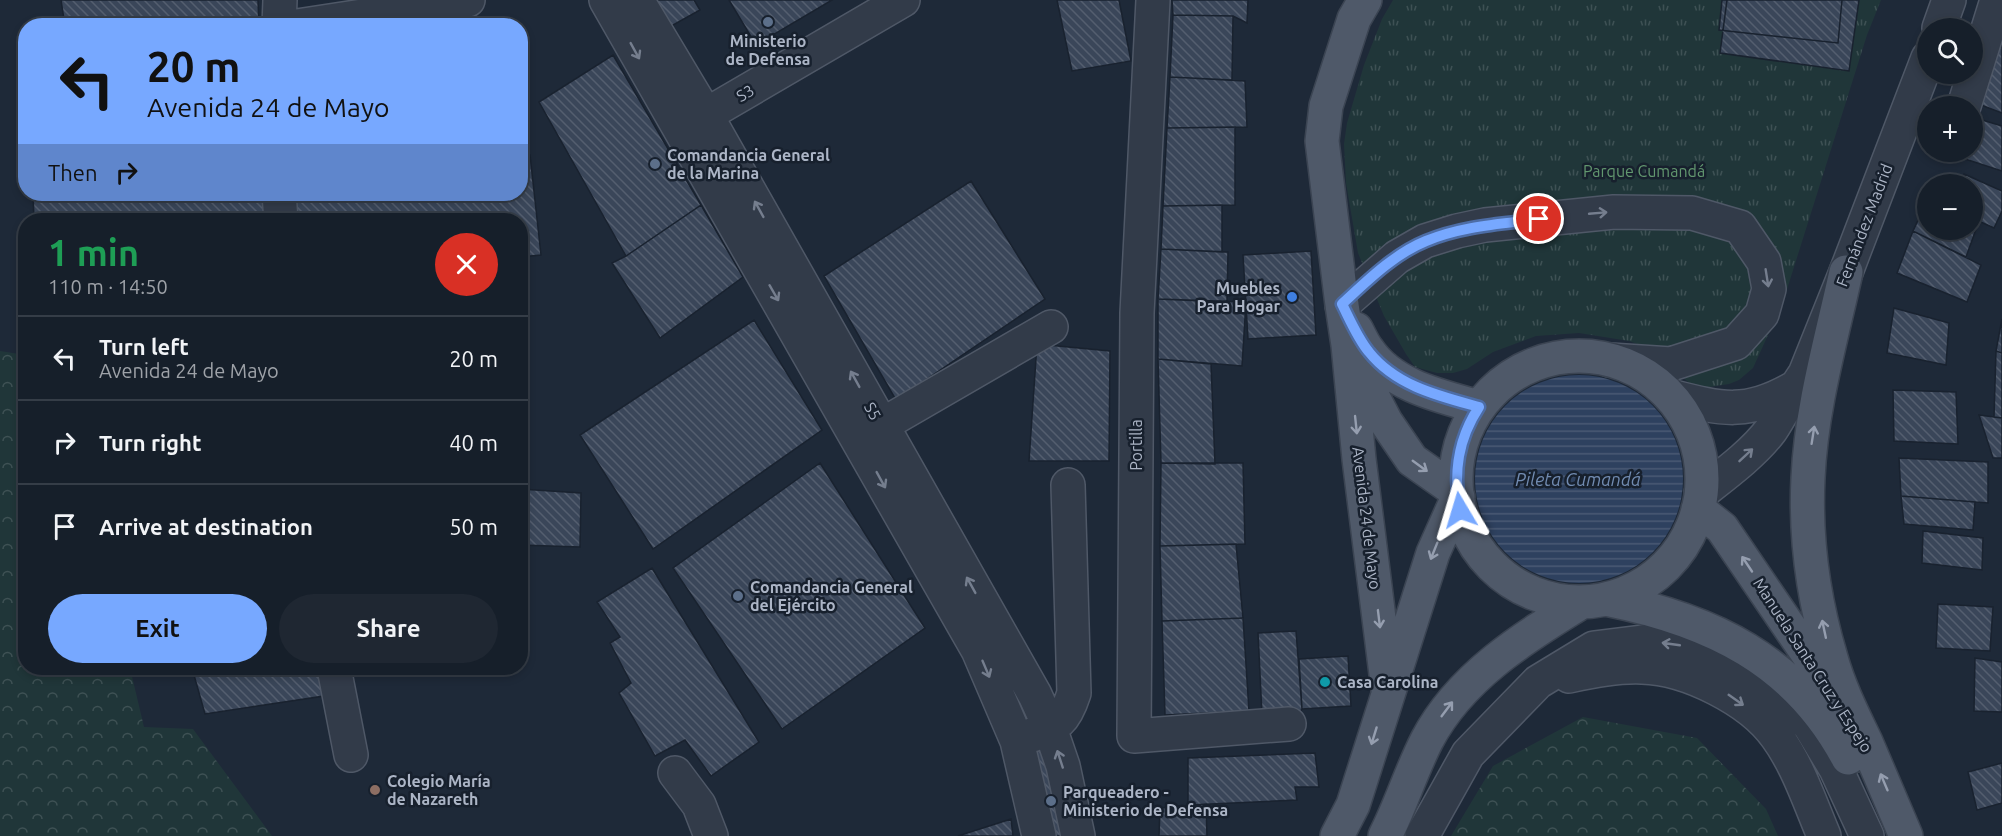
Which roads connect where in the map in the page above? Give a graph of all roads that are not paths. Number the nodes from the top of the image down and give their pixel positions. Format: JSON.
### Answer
{"nodes":[{"id":1,"x":280,"y":0,"type":"edge"},
{"id":2,"x":606,"y":0,"type":"edge"},
{"id":3,"x":637,"y":0,"type":"edge"},
{"id":4,"x":903,"y":0,"type":"edge"},
{"id":5,"x":1153,"y":0,"type":"edge"},
{"id":6,"x":1365,"y":0,"type":"edge"},
{"id":7,"x":1950,"y":0,"type":"edge"},
{"id":8,"x":1997,"y":0,"type":"edge"},
{"id":9,"x":457,"y":9,"type":"edge"},
{"id":10,"x":279,"y":18,"type":"edge"},
{"id":11,"x":372,"y":18,"type":"edge"},
{"id":12,"x":1943,"y":18,"type":"edge"},
{"id":13,"x":1918,"y":84,"type":"edge"},
{"id":14,"x":1967,"y":96,"type":"edge"},
{"id":15,"x":693,"y":123,"type":"junction"},
{"id":16,"x":1846,"y":272,"type":"junction"},
{"id":17,"x":1342,"y":304,"type":"junction"},
{"id":18,"x":1051,"y":327,"type":"dead end"},
{"id":19,"x":1348,"y":345,"type":"junction"},
{"id":20,"x":1610,"y":360,"type":"junction"},
{"id":21,"x":1794,"y":388,"type":"junction"},
{"id":22,"x":1670,"y":396,"type":"junction"},
{"id":23,"x":1479,"y":407,"type":"junction"},
{"id":24,"x":870,"y":432,"type":"junction"},
{"id":25,"x":1068,"y":485,"type":"dead end"},
{"id":26,"x":1457,"y":494,"type":"junction"},
{"id":27,"x":1700,"y":501,"type":"junction"},
{"id":28,"x":1594,"y":601,"type":"junction"},
{"id":29,"x":335,"y":675,"type":"edge"},
{"id":30,"x":1538,"y":682,"type":"junction"},
{"id":31,"x":1388,"y":690,"type":"junction"},
{"id":32,"x":1289,"y":724,"type":"dead end"},
{"id":33,"x":1050,"y":728,"type":"junction"},
{"id":34,"x":1017,"y":741,"type":"junction"},
{"id":35,"x":1866,"y":742,"type":"junction"},
{"id":36,"x":351,"y":755,"type":"dead end"},
{"id":37,"x":675,"y":773,"type":"dead end"},
{"id":38,"x":711,"y":836,"type":"edge"},
{"id":39,"x":1039,"y":836,"type":"edge"},
{"id":40,"x":1078,"y":836,"type":"edge"},
{"id":41,"x":1337,"y":836,"type":"edge"},
{"id":42,"x":1384,"y":836,"type":"edge"},
{"id":43,"x":1422,"y":836,"type":"edge"},
{"id":44,"x":1824,"y":836,"type":"edge"},
{"id":45,"x":1867,"y":836,"type":"edge"},
{"id":46,"x":1882,"y":836,"type":"edge"},
{"id":47,"x":1906,"y":836,"type":"edge"}],
"edges":[{"from":1,"to":10,"type":"street"},
{"from":2,"to":15,"type":"street","name":"S5","one_way":true},
{"from":3,"to":15,"type":"street","name":"S5"},
{"from":4,"to":15,"type":"street","name":"S3"},
{"from":5,"to":32,"type":"street","name":"Portilla"},
{"from":6,"to":17,"type":"main road","name":"Avenida 24 de Mayo"},
{"from":7,"to":12,"type":"street"},
{"from":8,"to":14,"type":"street"},
{"from":9,"to":11,"type":"street"},
{"from":13,"to":16,"type":"street","name":"Fernández Madrid"},
{"from":15,"to":24,"type":"street","name":"S5"},
{"from":16,"to":21,"type":"street","name":"Fernández Madrid"},
{"from":35,"to":16,"type":"main road","one_way":true},
{"from":17,"to":19,"type":"main road","name":"Avenida 24 de Mayo"},
{"from":17,"to":20,"type":"street","one_way":true},
{"from":17,"to":23,"type":"main road","name":"Avenida 24 de Mayo"},
{"from":18,"to":24,"type":"street"},
{"from":19,"to":26,"type":"main road","name":"Avenida 24 de Mayo","one_way":true},
{"from":19,"to":31,"type":"main road","name":"Avenida 24 de Mayo","one_way":true},
{"from":20,"to":22,"type":"main road"},
{"from":20,"to":23,"type":"main road"},
{"from":21,"to":22,"type":"street"},
{"from":27,"to":21,"type":"street","name":"Fernández Madrid","one_way":true},
{"from":22,"to":27,"type":"main road"},
{"from":23,"to":26,"type":"main road"},
{"from":33,"to":24,"type":"street","name":"S5","one_way":true},
{"from":24,"to":34,"type":"street","name":"S5","one_way":true},
{"from":25,"to":33,"type":"street"},
{"from":26,"to":28,"type":"main road","name":"Manuela Santa Cruz y Espejo"},
{"from":26,"to":31,"type":"main road","one_way":true},
{"from":27,"to":28,"type":"main road"},
{"from":35,"to":27,"type":"main road","name":"Manuela Santa Cruz y Espejo","one_way":true},
{"from":42,"to":28,"type":"main road","one_way":true},
{"from":28,"to":46,"type":"main road","name":"Manuela Santa Cruz y Espejo"},
{"from":29,"to":36,"type":"street"},
{"from":30,"to":43,"type":"street"},
{"from":30,"to":44,"type":"street","one_way":true},
{"from":45,"to":30,"type":"street","one_way":true},
{"from":31,"to":41,"type":"main road","one_way":true},
{"from":33,"to":34,"type":"street"},
{"from":40,"to":33,"type":"street","name":"S5","one_way":true},
{"from":34,"to":39,"type":"street","name":"S5"},
{"from":47,"to":35,"type":"main road","name":"Manuela Santa Cruz y Espejo","one_way":true},
{"from":37,"to":38,"type":"street"}]}
